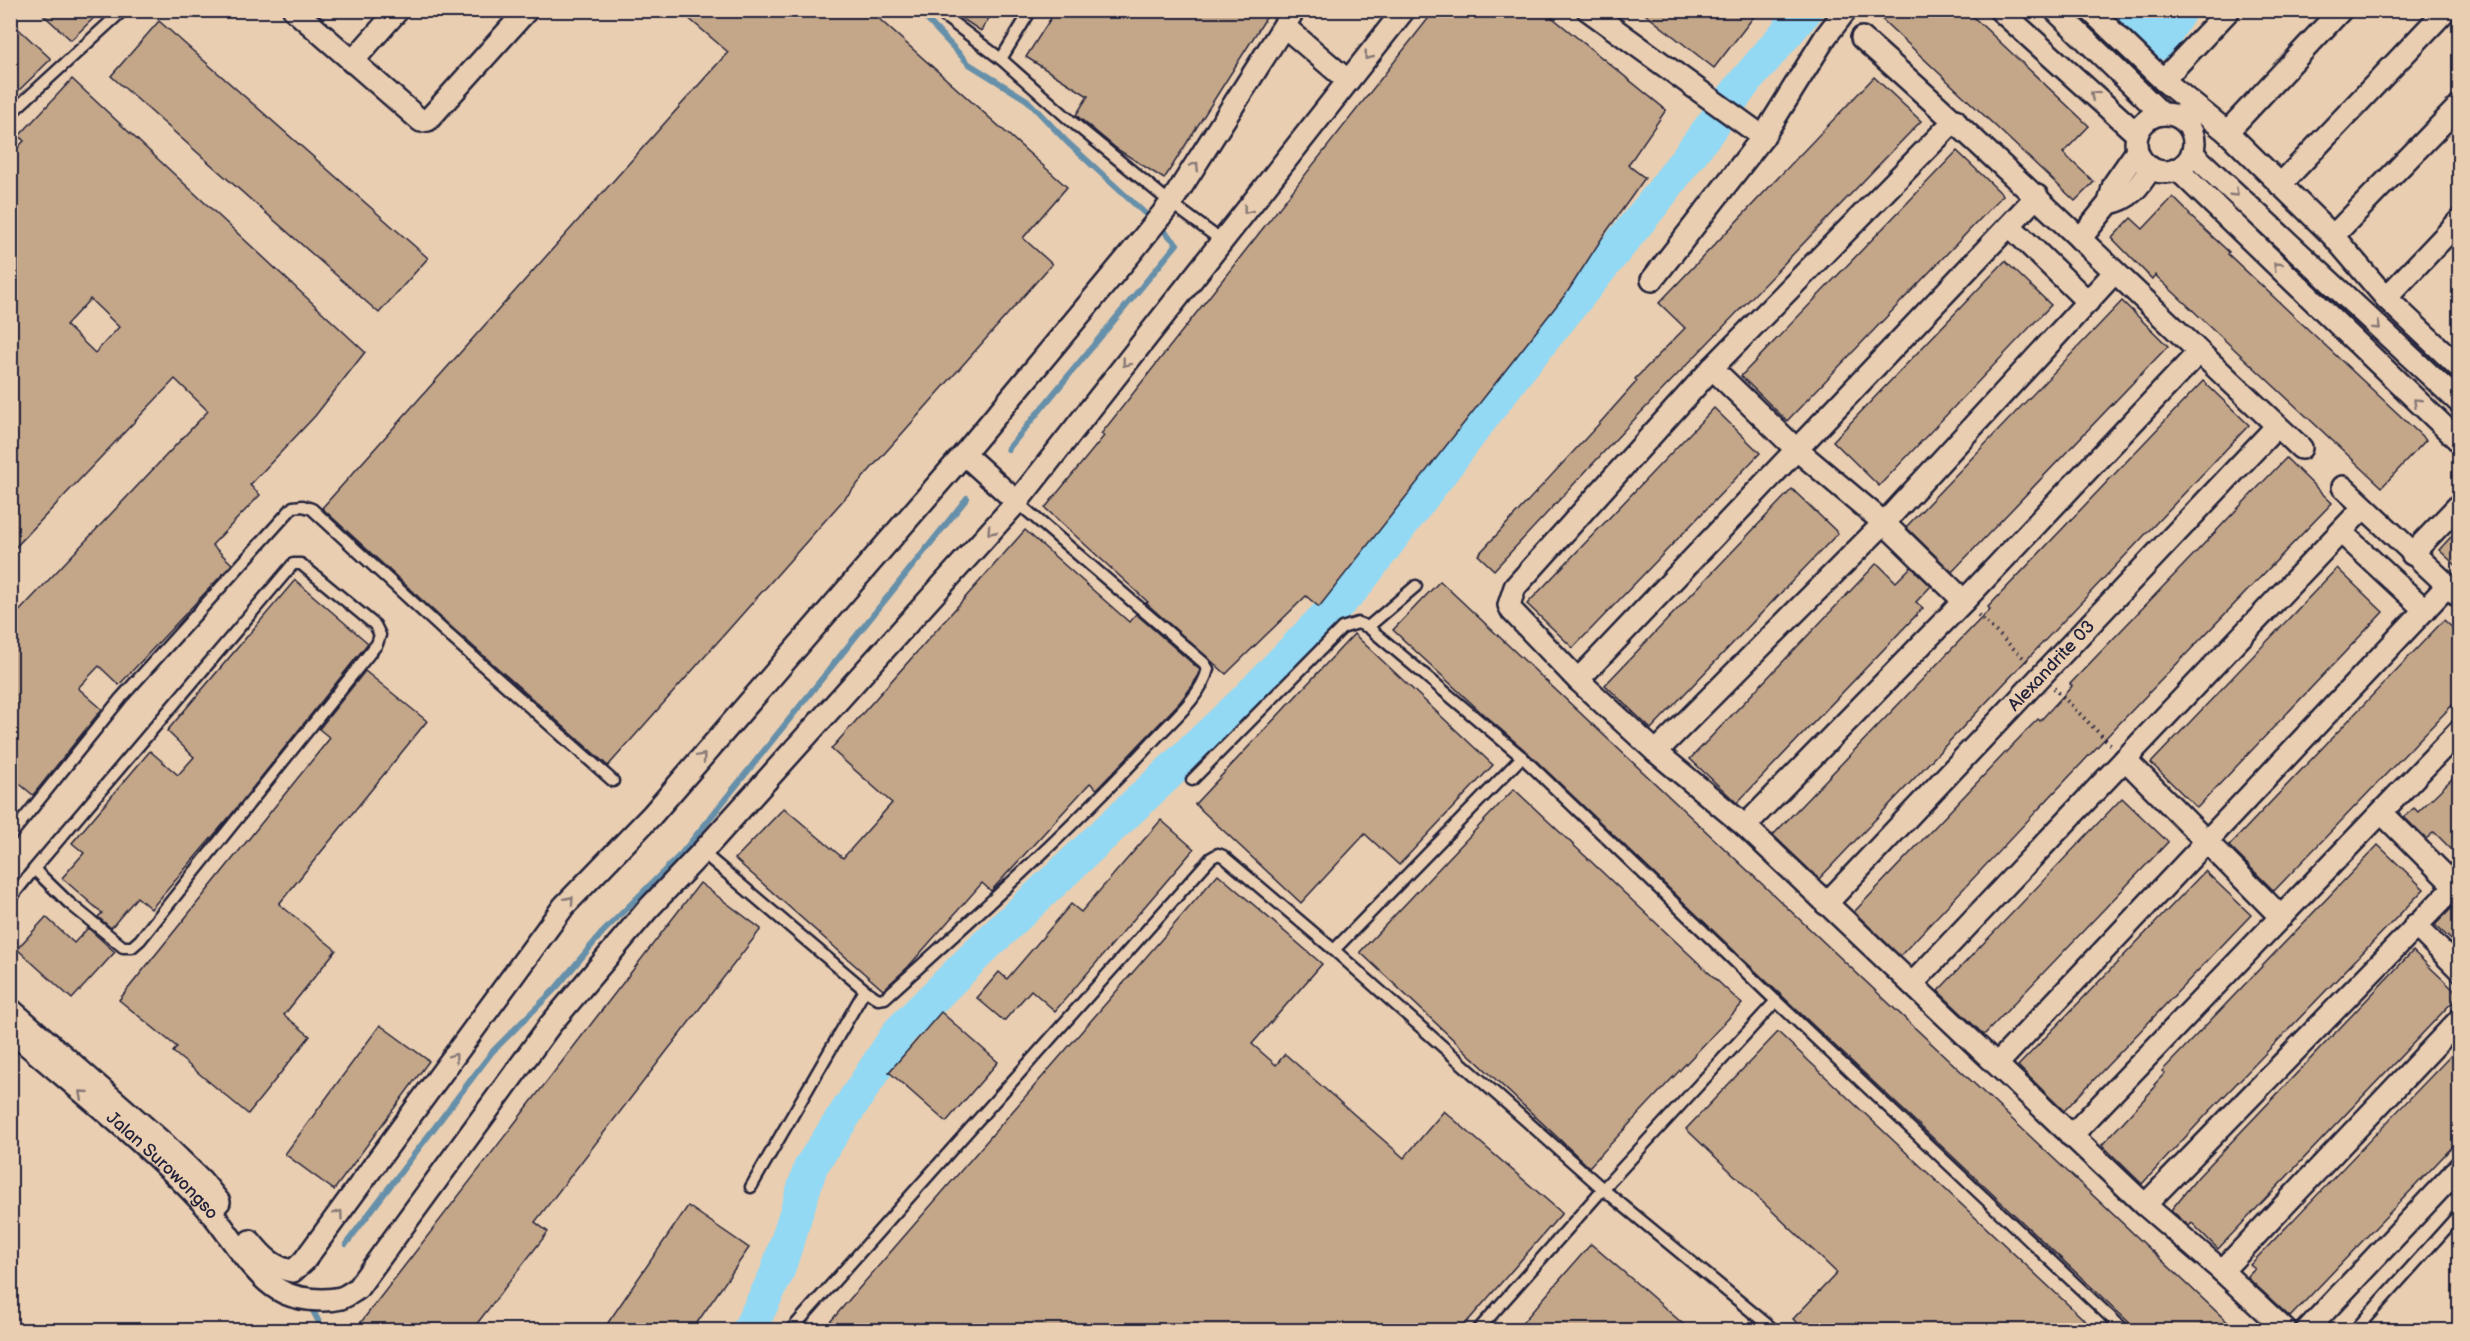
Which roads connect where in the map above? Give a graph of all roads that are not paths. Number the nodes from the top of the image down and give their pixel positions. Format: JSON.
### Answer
{"nodes":[{"id":1,"x":294,"y":10,"type":"edge"},
{"id":2,"x":398,"y":10,"type":"edge"},
{"id":3,"x":527,"y":10,"type":"edge"},
{"id":4,"x":936,"y":10,"type":"edge"},
{"id":5,"x":1031,"y":10,"type":"edge"},
{"id":6,"x":1404,"y":10,"type":"edge"},
{"id":7,"x":1588,"y":10,"type":"edge"},
{"id":8,"x":1846,"y":10,"type":"edge"},
{"id":9,"x":2000,"y":10,"type":"edge"},
{"id":10,"x":2055,"y":10,"type":"edge"},
{"id":11,"x":2090,"y":10,"type":"edge"},
{"id":12,"x":2229,"y":10,"type":"edge"},
{"id":13,"x":2341,"y":10,"type":"edge"},
{"id":14,"x":2446,"y":10,"type":"edge"},
{"id":15,"x":120,"y":13,"type":"dead end"},
{"id":16,"x":1289,"y":18,"type":"edge"},
{"id":17,"x":1862,"y":38,"type":"dead end"},
{"id":18,"x":1002,"y":58,"type":"junction"},
{"id":19,"x":351,"y":62,"type":"junction"},
{"id":20,"x":2163,"y":80,"type":"junction"},
{"id":21,"x":1348,"y":81,"type":"junction"},
{"id":22,"x":2460,"y":105,"type":"edge"},
{"id":23,"x":10,"y":114,"type":"edge"},
{"id":24,"x":2162,"y":114,"type":"junction"},
{"id":25,"x":1955,"y":120,"type":"junction"},
{"id":26,"x":2228,"y":132,"type":"junction"},
{"id":27,"x":1762,"y":137,"type":"junction"},
{"id":28,"x":2137,"y":142,"type":"junction"},
{"id":29,"x":2192,"y":153,"type":"junction"},
{"id":30,"x":2151,"y":168,"type":"junction"},
{"id":31,"x":2177,"y":169,"type":"junction"},
{"id":32,"x":2280,"y":185,"type":"junction"},
{"id":33,"x":2037,"y":196,"type":"junction"},
{"id":34,"x":2109,"y":203,"type":"junction"},
{"id":35,"x":1166,"y":209,"type":"junction"},
{"id":36,"x":2460,"y":220,"type":"edge"},
{"id":37,"x":2010,"y":226,"type":"junction"},
{"id":38,"x":2333,"y":236,"type":"junction"},
{"id":39,"x":2080,"y":238,"type":"junction"},
{"id":40,"x":1222,"y":241,"type":"junction"},
{"id":41,"x":2114,"y":273,"type":"junction"},
{"id":42,"x":1652,"y":280,"type":"dead end"},
{"id":43,"x":2386,"y":298,"type":"junction"},
{"id":44,"x":2088,"y":302,"type":"junction"},
{"id":45,"x":2198,"y":353,"type":"junction"},
{"id":46,"x":1712,"y":368,"type":"junction"},
{"id":47,"x":2460,"y":368,"type":"edge"},
{"id":48,"x":2460,"y":403,"type":"edge"},
{"id":49,"x":2277,"y":426,"type":"junction"},
{"id":50,"x":2460,"y":442,"type":"edge"},
{"id":51,"x":2301,"y":448,"type":"dead end"},
{"id":52,"x":1796,"y":449,"type":"junction"},
{"id":53,"x":969,"y":459,"type":"junction"},
{"id":54,"x":2343,"y":486,"type":"dead end"},
{"id":55,"x":1010,"y":495,"type":"junction"},
{"id":56,"x":2460,"y":504,"type":"edge"},
{"id":57,"x":2364,"y":507,"type":"junction"},
{"id":58,"x":1884,"y":524,"type":"junction"},
{"id":59,"x":2341,"y":532,"type":"junction"},
{"id":60,"x":2412,"y":554,"type":"junction"},
{"id":61,"x":1416,"y":586,"type":"dead end"},
{"id":62,"x":2454,"y":591,"type":"edge"},
{"id":63,"x":1964,"y":602,"type":"junction"},
{"id":64,"x":2425,"y":610,"type":"junction"},
{"id":65,"x":1368,"y":627,"type":"junction"},
{"id":66,"x":1578,"y":680,"type":"junction"},
{"id":67,"x":2460,"y":730,"type":"edge"},
{"id":68,"x":1656,"y":752,"type":"junction"},
{"id":69,"x":1522,"y":757,"type":"junction"},
{"id":70,"x":2125,"y":759,"type":"junction"},
{"id":71,"x":1192,"y":780,"type":"dead end"},
{"id":72,"x":613,"y":781,"type":"dead end"},
{"id":73,"x":2382,"y":813,"type":"junction"},
{"id":74,"x":25,"y":819,"type":"junction"},
{"id":75,"x":10,"y":826,"type":"edge"},
{"id":76,"x":1745,"y":826,"type":"junction"},
{"id":77,"x":10,"y":836,"type":"edge"},
{"id":78,"x":2206,"y":843,"type":"junction"},
{"id":79,"x":702,"y":852,"type":"junction"},
{"id":80,"x":34,"y":869,"type":"junction"},
{"id":81,"x":2457,"y":884,"type":"edge"},
{"id":82,"x":10,"y":899,"type":"edge"},
{"id":83,"x":1826,"y":904,"type":"junction"},
{"id":84,"x":2281,"y":917,"type":"junction"},
{"id":85,"x":2415,"y":925,"type":"junction"},
{"id":86,"x":1334,"y":950,"type":"junction"},
{"id":87,"x":2460,"y":970,"type":"edge"},
{"id":88,"x":1912,"y":984,"type":"junction"},
{"id":89,"x":865,"y":990,"type":"junction"},
{"id":90,"x":1776,"y":1001,"type":"junction"},
{"id":91,"x":10,"y":1009,"type":"edge"},
{"id":92,"x":2460,"y":1019,"type":"edge"},
{"id":93,"x":10,"y":1030,"type":"edge"},
{"id":94,"x":1997,"y":1064,"type":"junction"},
{"id":95,"x":2071,"y":1136,"type":"junction"},
{"id":96,"x":2460,"y":1167,"type":"edge"},
{"id":97,"x":751,"y":1187,"type":"dead end"},
{"id":98,"x":1603,"y":1189,"type":"junction"},
{"id":99,"x":2145,"y":1205,"type":"junction"},
{"id":100,"x":2460,"y":1212,"type":"edge"},
{"id":101,"x":2222,"y":1271,"type":"junction"},
{"id":102,"x":791,"y":1330,"type":"edge"},
{"id":103,"x":1478,"y":1330,"type":"edge"},
{"id":104,"x":1774,"y":1330,"type":"edge"},
{"id":105,"x":2124,"y":1330,"type":"edge"},
{"id":106,"x":2285,"y":1330,"type":"edge"},
{"id":107,"x":2307,"y":1330,"type":"edge"},
{"id":108,"x":2355,"y":1330,"type":"edge"}],
"edges":[{"from":1,"to":19,"type":"street"},
{"from":2,"to":19,"type":"street"},
{"from":3,"to":19,"type":"street"},
{"from":4,"to":18,"type":"lane"},
{"from":5,"to":18,"type":"lane"},
{"from":6,"to":21,"type":"street","name":"Jalan Surowongso","one_way":true},
{"from":7,"to":27,"type":"street"},
{"from":8,"to":27,"type":"street"},
{"from":28,"to":9,"type":"street","one_way":true},
{"from":10,"to":24,"type":"street"},
{"from":11,"to":20,"type":"street"},
{"from":12,"to":20,"type":"street"},
{"from":13,"to":26,"type":"street"},
{"from":14,"to":32,"type":"street"},
{"from":15,"to":23,"type":"lane"},
{"from":16,"to":21,"type":"street"},
{"from":35,"to":16,"type":"street","one_way":true},
{"from":17,"to":25,"type":"street"},
{"from":18,"to":35,"type":"lane"},
{"from":20,"to":26,"type":"street"},
{"from":21,"to":40,"type":"street","name":"Jalan Surowongso","one_way":true},
{"from":22,"to":38,"type":"street"},
{"from":24,"to":28,"type":"street"},
{"from":24,"to":29,"type":"street"},
{"from":25,"to":33,"type":"street"},
{"from":25,"to":46,"type":"street"},
{"from":26,"to":32,"type":"street"},
{"from":27,"to":42,"type":"street"},
{"from":28,"to":30,"type":"street"},
{"from":28,"to":34,"type":"street"},
{"from":29,"to":31,"type":"street"},
{"from":29,"to":48,"type":"street","one_way":true},
{"from":30,"to":31,"type":"street"},
{"from":30,"to":34,"type":"street"},
{"from":50,"to":31,"type":"street","one_way":true},
{"from":32,"to":38,"type":"street"},
{"from":33,"to":37,"type":"street"},
{"from":33,"to":39,"type":"street"},
{"from":34,"to":39,"type":"street"},
{"from":35,"to":40,"type":"lane"},
{"from":35,"to":53,"type":"street"},
{"from":36,"to":43,"type":"street"},
{"from":37,"to":44,"type":"street"},
{"from":37,"to":52,"type":"street"},
{"from":38,"to":43,"type":"street"},
{"from":39,"to":41,"type":"street"},
{"from":40,"to":55,"type":"street","name":"Jalan Surowongso","one_way":true},
{"from":41,"to":44,"type":"street"},
{"from":41,"to":45,"type":"street"},
{"from":43,"to":47,"type":"street"},
{"from":44,"to":58,"type":"street"},
{"from":45,"to":49,"type":"street"},
{"from":45,"to":63,"type":"street"},
{"from":46,"to":52,"type":"street"},
{"from":46,"to":66,"type":"street"},
{"from":49,"to":51,"type":"street"},
{"from":49,"to":83,"type":"street","name":"Alexandrite 03"},
{"from":52,"to":58,"type":"street"},
{"from":52,"to":66,"type":"street"},
{"from":53,"to":55,"type":"street"},
{"from":91,"to":53,"type":"street","name":"Jalan Surowongso","one_way":true},
{"from":54,"to":57,"type":"street"},
{"from":55,"to":79,"type":"street","name":"Jalan Surowongso","one_way":true},
{"from":55,"to":89,"type":"lane"},
{"from":56,"to":60,"type":"street"},
{"from":57,"to":59,"type":"street"},
{"from":57,"to":60,"type":"street"},
{"from":58,"to":63,"type":"street"},
{"from":58,"to":68,"type":"street"},
{"from":59,"to":64,"type":"street"},
{"from":59,"to":70,"type":"street"},
{"from":60,"to":62,"type":"street"},
{"from":61,"to":65,"type":"lane"},
{"from":62,"to":64,"type":"street"},
{"from":63,"to":76,"type":"street"},
{"from":64,"to":78,"type":"street"},
{"from":65,"to":69,"type":"lane"},
{"from":65,"to":71,"type":"lane"},
{"from":66,"to":68,"type":"street"},
{"from":67,"to":73,"type":"street"},
{"from":68,"to":76,"type":"street"},
{"from":69,"to":86,"type":"lane"},
{"from":69,"to":90,"type":"lane"},
{"from":70,"to":78,"type":"street"},
{"from":70,"to":88,"type":"street"},
{"from":72,"to":74,"type":"lane"},
{"from":73,"to":81,"type":"street"},
{"from":73,"to":84,"type":"street"},
{"from":74,"to":75,"type":"lane"},
{"from":74,"to":77,"type":"lane"},
{"from":76,"to":83,"type":"street"},
{"from":78,"to":84,"type":"street"},
{"from":78,"to":94,"type":"street"},
{"from":79,"to":89,"type":"lane"},
{"from":79,"to":93,"type":"street","name":"Jalan Surowongso","one_way":true},
{"from":80,"to":80,"type":"lane"},
{"from":80,"to":82,"type":"lane"},
{"from":81,"to":85,"type":"street"},
{"from":83,"to":88,"type":"street"},
{"from":84,"to":95,"type":"street"},
{"from":85,"to":87,"type":"street"},
{"from":85,"to":99,"type":"street"},
{"from":86,"to":98,"type":"lane"},
{"from":86,"to":102,"type":"lane"},
{"from":88,"to":94,"type":"street"},
{"from":89,"to":97,"type":"lane"},
{"from":90,"to":98,"type":"lane"},
{"from":90,"to":105,"type":"lane"},
{"from":92,"to":101,"type":"street"},
{"from":94,"to":95,"type":"street"},
{"from":95,"to":99,"type":"street"},
{"from":96,"to":107,"type":"street"},
{"from":98,"to":103,"type":"lane"},
{"from":98,"to":104,"type":"lane"},
{"from":99,"to":101,"type":"street"},
{"from":100,"to":108,"type":"lane"},
{"from":101,"to":106,"type":"street"}]}
